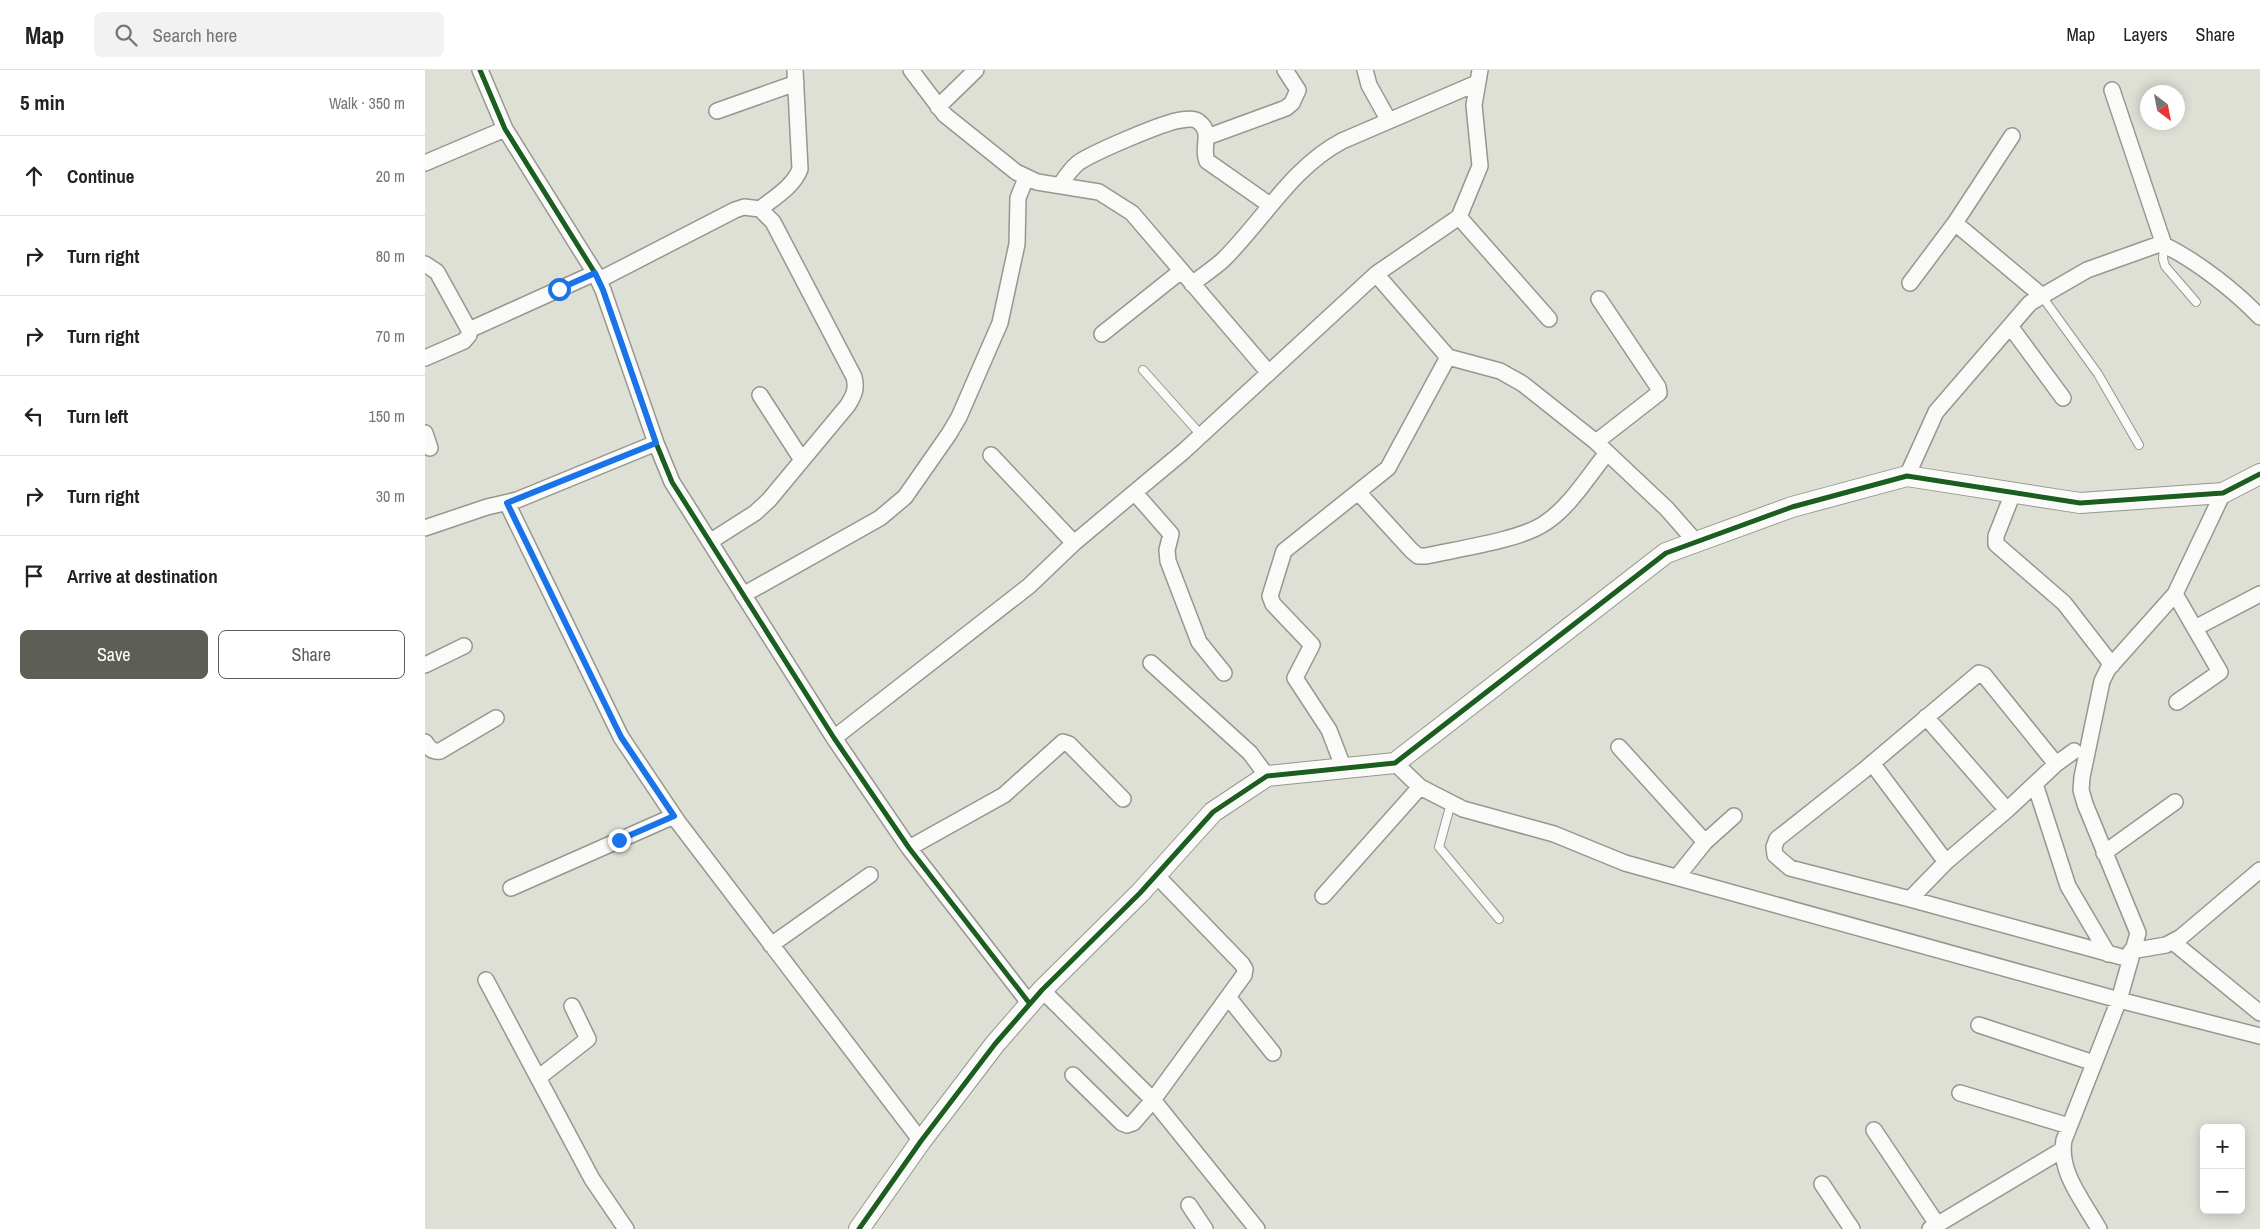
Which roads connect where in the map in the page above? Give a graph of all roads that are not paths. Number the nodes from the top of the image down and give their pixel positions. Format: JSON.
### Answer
{"nodes":[{"id":1,"x":480,"y":70,"type":"edge"},
{"id":2,"x":911,"y":70,"type":"edge"},
{"id":3,"x":976,"y":70,"type":"edge"},
{"id":4,"x":1285,"y":70,"type":"edge"},
{"id":5,"x":1365,"y":70,"type":"edge"},
{"id":6,"x":796,"y":76,"type":"edge"},
{"id":7,"x":1478,"y":76,"type":"edge"},
{"id":8,"x":2112,"y":90,"type":"dead end"},
{"id":9,"x":938,"y":107,"type":"junction"},
{"id":10,"x":717,"y":111,"type":"dead end"},
{"id":11,"x":1389,"y":121,"type":"junction"},
{"id":12,"x":505,"y":129,"type":"junction"},
{"id":13,"x":2012,"y":136,"type":"dead end"},
{"id":14,"x":1207,"y":137,"type":"junction"},
{"id":15,"x":425,"y":163,"type":"edge"},
{"id":16,"x":1026,"y":178,"type":"junction"},
{"id":17,"x":1061,"y":184,"type":"junction"},
{"id":18,"x":1270,"y":205,"type":"junction"},
{"id":19,"x":761,"y":209,"type":"junction"},
{"id":20,"x":1459,"y":217,"type":"junction"},
{"id":21,"x":1955,"y":223,"type":"junction"},
{"id":22,"x":2164,"y":245,"type":"junction"},
{"id":23,"x":425,"y":264,"type":"edge"},
{"id":24,"x":1181,"y":271,"type":"junction"},
{"id":25,"x":1376,"y":274,"type":"junction"},
{"id":26,"x":597,"y":277,"type":"junction"},
{"id":27,"x":1910,"y":283,"type":"dead end"},
{"id":28,"x":1192,"y":284,"type":"junction"},
{"id":29,"x":2041,"y":295,"type":"junction"},
{"id":30,"x":1599,"y":299,"type":"dead end"},
{"id":31,"x":2196,"y":302,"type":"dead end"},
{"id":32,"x":2260,"y":317,"type":"edge"},
{"id":33,"x":1549,"y":320,"type":"dead end"},
{"id":34,"x":2010,"y":326,"type":"junction"},
{"id":35,"x":469,"y":330,"type":"junction"},
{"id":36,"x":1102,"y":334,"type":"dead end"},
{"id":37,"x":1448,"y":356,"type":"junction"},
{"id":38,"x":425,"y":358,"type":"edge"},
{"id":39,"x":1143,"y":370,"type":"dead end"},
{"id":40,"x":1269,"y":373,"type":"junction"},
{"id":41,"x":759,"y":396,"type":"dead end"},
{"id":42,"x":2063,"y":398,"type":"dead end"},
{"id":43,"x":425,"y":433,"type":"edge"},
{"id":44,"x":1201,"y":435,"type":"junction"},
{"id":45,"x":1596,"y":442,"type":"junction"},
{"id":46,"x":656,"y":443,"type":"junction"},
{"id":47,"x":2139,"y":446,"type":"dead end"},
{"id":48,"x":431,"y":448,"type":"dead end"},
{"id":49,"x":1607,"y":454,"type":"junction"},
{"id":50,"x":991,"y":455,"type":"dead end"},
{"id":51,"x":802,"y":460,"type":"junction"},
{"id":52,"x":2260,"y":474,"type":"edge"},
{"id":53,"x":1907,"y":476,"type":"junction"},
{"id":54,"x":1358,"y":492,"type":"junction"},
{"id":55,"x":1135,"y":493,"type":"junction"},
{"id":56,"x":2013,"y":493,"type":"junction"},
{"id":57,"x":2223,"y":493,"type":"junction"},
{"id":58,"x":507,"y":503,"type":"junction"},
{"id":59,"x":425,"y":528,"type":"edge"},
{"id":60,"x":711,"y":541,"type":"junction"},
{"id":61,"x":1696,"y":542,"type":"junction"},
{"id":62,"x":1074,"y":543,"type":"junction"},
{"id":63,"x":2175,"y":594,"type":"junction"},
{"id":64,"x":2260,"y":594,"type":"edge"},
{"id":65,"x":743,"y":595,"type":"junction"},
{"id":66,"x":2195,"y":628,"type":"junction"},
{"id":67,"x":464,"y":646,"type":"dead end"},
{"id":68,"x":1151,"y":663,"type":"dead end"},
{"id":69,"x":425,"y":665,"type":"edge"},
{"id":70,"x":2112,"y":665,"type":"junction"},
{"id":71,"x":1224,"y":674,"type":"dead end"},
{"id":72,"x":2177,"y":702,"type":"dead end"},
{"id":73,"x":1926,"y":717,"type":"junction"},
{"id":74,"x":497,"y":718,"type":"dead end"},
{"id":75,"x":834,"y":738,"type":"junction"},
{"id":76,"x":425,"y":742,"type":"edge"},
{"id":77,"x":1619,"y":747,"type":"dead end"},
{"id":78,"x":2074,"y":751,"type":"dead end"},
{"id":79,"x":1395,"y":762,"type":"junction"},
{"id":80,"x":1873,"y":763,"type":"junction"},
{"id":81,"x":2056,"y":764,"type":"junction"},
{"id":82,"x":1344,"y":769,"type":"junction"},
{"id":83,"x":1267,"y":776,"type":"junction"},
{"id":84,"x":2035,"y":784,"type":"junction"},
{"id":85,"x":1420,"y":787,"type":"junction"},
{"id":86,"x":1123,"y":799,"type":"dead end"},
{"id":87,"x":2175,"y":802,"type":"dead end"},
{"id":88,"x":1451,"y":803,"type":"junction"},
{"id":89,"x":2007,"y":810,"type":"junction"},
{"id":90,"x":674,"y":816,"type":"junction"},
{"id":91,"x":1734,"y":816,"type":"dead end"},
{"id":92,"x":1705,"y":842,"type":"junction"},
{"id":93,"x":909,"y":848,"type":"junction"},
{"id":94,"x":2104,"y":852,"type":"junction"},
{"id":95,"x":1946,"y":862,"type":"junction"},
{"id":96,"x":2260,"y":870,"type":"edge"},
{"id":97,"x":870,"y":875,"type":"dead end"},
{"id":98,"x":1156,"y":875,"type":"junction"},
{"id":99,"x":1677,"y":877,"type":"junction"},
{"id":100,"x":511,"y":888,"type":"dead end"},
{"id":101,"x":1323,"y":896,"type":"dead end"},
{"id":102,"x":1910,"y":899,"type":"junction"},
{"id":103,"x":1499,"y":919,"type":"dead end"},
{"id":104,"x":2173,"y":942,"type":"junction"},
{"id":105,"x":771,"y":945,"type":"junction"},
{"id":106,"x":2108,"y":954,"type":"junction"},
{"id":107,"x":2130,"y":955,"type":"junction"},
{"id":108,"x":485,"y":980,"type":"dead end"},
{"id":109,"x":1036,"y":997,"type":"junction"},
{"id":110,"x":1228,"y":997,"type":"junction"},
{"id":111,"x":2119,"y":1000,"type":"junction"},
{"id":112,"x":572,"y":1006,"type":"dead end"},
{"id":113,"x":2260,"y":1014,"type":"edge"},
{"id":114,"x":1979,"y":1024,"type":"dead end"},
{"id":115,"x":2260,"y":1036,"type":"edge"},
{"id":116,"x":1273,"y":1053,"type":"dead end"},
{"id":117,"x":2094,"y":1063,"type":"junction"},
{"id":118,"x":1073,"y":1075,"type":"dead end"},
{"id":119,"x":538,"y":1078,"type":"junction"},
{"id":120,"x":1960,"y":1093,"type":"dead end"},
{"id":121,"x":1153,"y":1100,"type":"junction"},
{"id":122,"x":2069,"y":1126,"type":"junction"},
{"id":123,"x":1874,"y":1130,"type":"dead end"},
{"id":124,"x":921,"y":1142,"type":"junction"},
{"id":125,"x":2062,"y":1150,"type":"junction"},
{"id":126,"x":1823,"y":1184,"type":"dead end"},
{"id":127,"x":1189,"y":1205,"type":"dead end"},
{"id":128,"x":1933,"y":1227,"type":"edge"},
{"id":129,"x":626,"y":1229,"type":"edge"},
{"id":130,"x":859,"y":1229,"type":"edge"},
{"id":131,"x":1205,"y":1229,"type":"edge"},
{"id":132,"x":1257,"y":1229,"type":"edge"},
{"id":133,"x":1852,"y":1229,"type":"edge"},
{"id":134,"x":2099,"y":1229,"type":"edge"}],
"edges":[{"from":1,"to":12,"type":"street"},
{"from":2,"to":9,"type":"street"},
{"from":3,"to":9,"type":"street"},
{"from":4,"to":14,"type":"street"},
{"from":5,"to":11,"type":"street"},
{"from":6,"to":10,"type":"street"},
{"from":6,"to":19,"type":"street"},
{"from":7,"to":11,"type":"street"},
{"from":7,"to":20,"type":"street"},
{"from":8,"to":22,"type":"street"},
{"from":9,"to":16,"type":"street"},
{"from":11,"to":18,"type":"street"},
{"from":12,"to":15,"type":"street"},
{"from":12,"to":26,"type":"street"},
{"from":13,"to":21,"type":"street"},
{"from":14,"to":17,"type":"street"},
{"from":14,"to":18,"type":"street"},
{"from":16,"to":17,"type":"street"},
{"from":16,"to":65,"type":"street"},
{"from":17,"to":24,"type":"street"},
{"from":18,"to":28,"type":"street"},
{"from":19,"to":26,"type":"street"},
{"from":19,"to":51,"type":"street"},
{"from":20,"to":25,"type":"street"},
{"from":20,"to":33,"type":"street"},
{"from":21,"to":27,"type":"street"},
{"from":21,"to":29,"type":"street"},
{"from":22,"to":29,"type":"street"},
{"from":22,"to":31,"type":"lane"},
{"from":22,"to":32,"type":"street"},
{"from":23,"to":35,"type":"street"},
{"from":24,"to":28,"type":"street"},
{"from":24,"to":36,"type":"street"},
{"from":25,"to":37,"type":"street"},
{"from":25,"to":40,"type":"street"},
{"from":26,"to":35,"type":"street"},
{"from":26,"to":46,"type":"street"},
{"from":28,"to":40,"type":"street"},
{"from":29,"to":34,"type":"street"},
{"from":29,"to":47,"type":"lane"},
{"from":30,"to":45,"type":"street"},
{"from":34,"to":42,"type":"street"},
{"from":34,"to":53,"type":"street"},
{"from":35,"to":38,"type":"street"},
{"from":37,"to":45,"type":"street"},
{"from":37,"to":54,"type":"street"},
{"from":39,"to":44,"type":"lane"},
{"from":40,"to":44,"type":"street"},
{"from":41,"to":51,"type":"street"},
{"from":43,"to":48,"type":"street"},
{"from":44,"to":55,"type":"street"},
{"from":45,"to":49,"type":"street"},
{"from":46,"to":58,"type":"street"},
{"from":46,"to":60,"type":"street"},
{"from":49,"to":54,"type":"street"},
{"from":49,"to":61,"type":"street"},
{"from":50,"to":62,"type":"street"},
{"from":51,"to":60,"type":"street"},
{"from":52,"to":57,"type":"street"},
{"from":53,"to":56,"type":"street"},
{"from":53,"to":61,"type":"street"},
{"from":54,"to":82,"type":"street"},
{"from":55,"to":62,"type":"street"},
{"from":55,"to":71,"type":"street"},
{"from":56,"to":57,"type":"street"},
{"from":56,"to":70,"type":"street"},
{"from":57,"to":63,"type":"street"},
{"from":58,"to":59,"type":"street"},
{"from":58,"to":90,"type":"street"},
{"from":60,"to":65,"type":"street"},
{"from":61,"to":79,"type":"street"},
{"from":62,"to":75,"type":"street"},
{"from":63,"to":66,"type":"street"},
{"from":63,"to":70,"type":"street"},
{"from":64,"to":66,"type":"street"},
{"from":65,"to":75,"type":"street"},
{"from":66,"to":72,"type":"street"},
{"from":67,"to":69,"type":"street"},
{"from":68,"to":83,"type":"street"},
{"from":70,"to":94,"type":"street"},
{"from":73,"to":80,"type":"street"},
{"from":73,"to":81,"type":"street"},
{"from":73,"to":89,"type":"street"},
{"from":74,"to":76,"type":"street"},
{"from":75,"to":93,"type":"street"},
{"from":77,"to":92,"type":"street"},
{"from":78,"to":81,"type":"street"},
{"from":79,"to":82,"type":"street"},
{"from":79,"to":85,"type":"street"},
{"from":80,"to":95,"type":"street"},
{"from":80,"to":102,"type":"street"},
{"from":81,"to":84,"type":"street"},
{"from":82,"to":83,"type":"street"},
{"from":83,"to":98,"type":"street"},
{"from":84,"to":89,"type":"street"},
{"from":84,"to":106,"type":"street"},
{"from":85,"to":88,"type":"street"},
{"from":85,"to":101,"type":"street"},
{"from":86,"to":93,"type":"street"},
{"from":87,"to":94,"type":"street"},
{"from":88,"to":99,"type":"street"},
{"from":88,"to":103,"type":"lane"},
{"from":89,"to":95,"type":"street"},
{"from":90,"to":100,"type":"street"},
{"from":90,"to":105,"type":"street"},
{"from":91,"to":92,"type":"street"},
{"from":92,"to":99,"type":"street"},
{"from":93,"to":109,"type":"street"},
{"from":94,"to":107,"type":"street"},
{"from":95,"to":102,"type":"street"},
{"from":96,"to":104,"type":"street"},
{"from":97,"to":105,"type":"street"},
{"from":98,"to":109,"type":"street"},
{"from":98,"to":110,"type":"street"},
{"from":99,"to":111,"type":"street"},
{"from":102,"to":106,"type":"street"},
{"from":104,"to":107,"type":"street"},
{"from":104,"to":113,"type":"street"},
{"from":105,"to":124,"type":"street"},
{"from":106,"to":107,"type":"street"},
{"from":107,"to":111,"type":"street"},
{"from":108,"to":119,"type":"street"},
{"from":109,"to":121,"type":"street"},
{"from":109,"to":124,"type":"street"},
{"from":110,"to":116,"type":"street"},
{"from":110,"to":121,"type":"street"},
{"from":111,"to":115,"type":"street"},
{"from":111,"to":117,"type":"street"},
{"from":112,"to":119,"type":"street"},
{"from":114,"to":117,"type":"street"},
{"from":117,"to":122,"type":"street"},
{"from":118,"to":121,"type":"street"},
{"from":119,"to":129,"type":"street"},
{"from":120,"to":122,"type":"street"},
{"from":121,"to":132,"type":"street"},
{"from":122,"to":125,"type":"street"},
{"from":123,"to":128,"type":"street"},
{"from":124,"to":130,"type":"street"},
{"from":125,"to":128,"type":"street"},
{"from":125,"to":134,"type":"street"},
{"from":126,"to":133,"type":"street"},
{"from":127,"to":131,"type":"street"}]}
